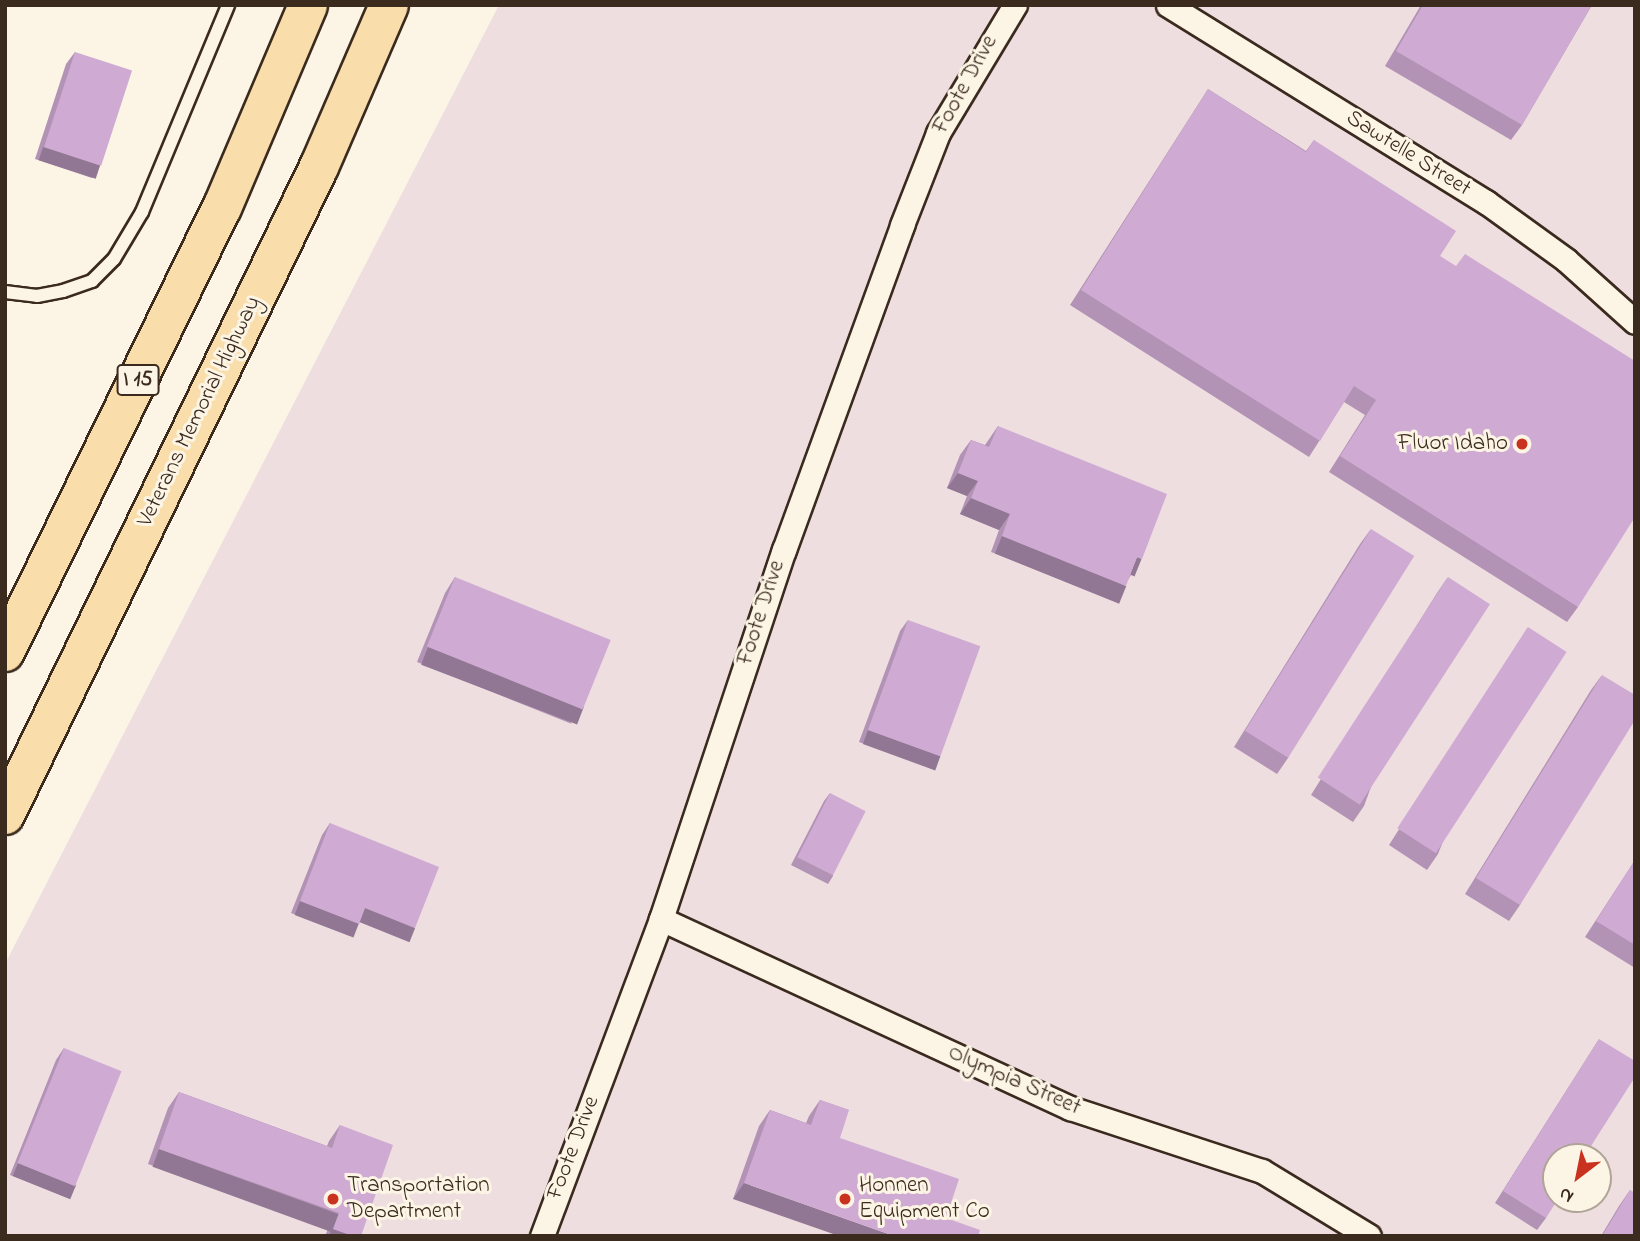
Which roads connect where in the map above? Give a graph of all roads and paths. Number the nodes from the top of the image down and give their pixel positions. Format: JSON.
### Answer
{"nodes":[{"id":1,"x":228,"y":5,"type":"edge"},
{"id":2,"x":308,"y":5,"type":"edge"},
{"id":3,"x":389,"y":5,"type":"edge"},
{"id":4,"x":412,"y":5,"type":"edge"},
{"id":5,"x":1015,"y":5,"type":"edge"},
{"id":6,"x":1168,"y":5,"type":"edge"},
{"id":7,"x":319,"y":167,"type":"junction"},
{"id":8,"x":5,"y":292,"type":"edge"},
{"id":9,"x":1635,"y":322,"type":"edge"},
{"id":10,"x":5,"y":652,"type":"edge"},
{"id":11,"x":5,"y":815,"type":"edge"},
{"id":12,"x":661,"y":919,"type":"junction"},
{"id":13,"x":542,"y":1236,"type":"edge"},
{"id":14,"x":1369,"y":1236,"type":"edge"}],
"edges":[{"from":1,"to":8,"type":"lane"},
{"from":2,"to":10,"type":"highway","number":"I 15"},
{"from":3,"to":7,"type":"highway","name":"Veterans Memorial Highway"},
{"from":4,"to":7,"type":"highway"},
{"from":5,"to":12,"type":"street","name":"Foote Drive"},
{"from":6,"to":9,"type":"street","name":"Sawtelle Street"},
{"from":7,"to":11,"type":"highway","name":"Veterans Memorial Highway"},
{"from":12,"to":13,"type":"street","name":"Foote Drive"},
{"from":12,"to":14,"type":"street","name":"Olympia Street"}]}
